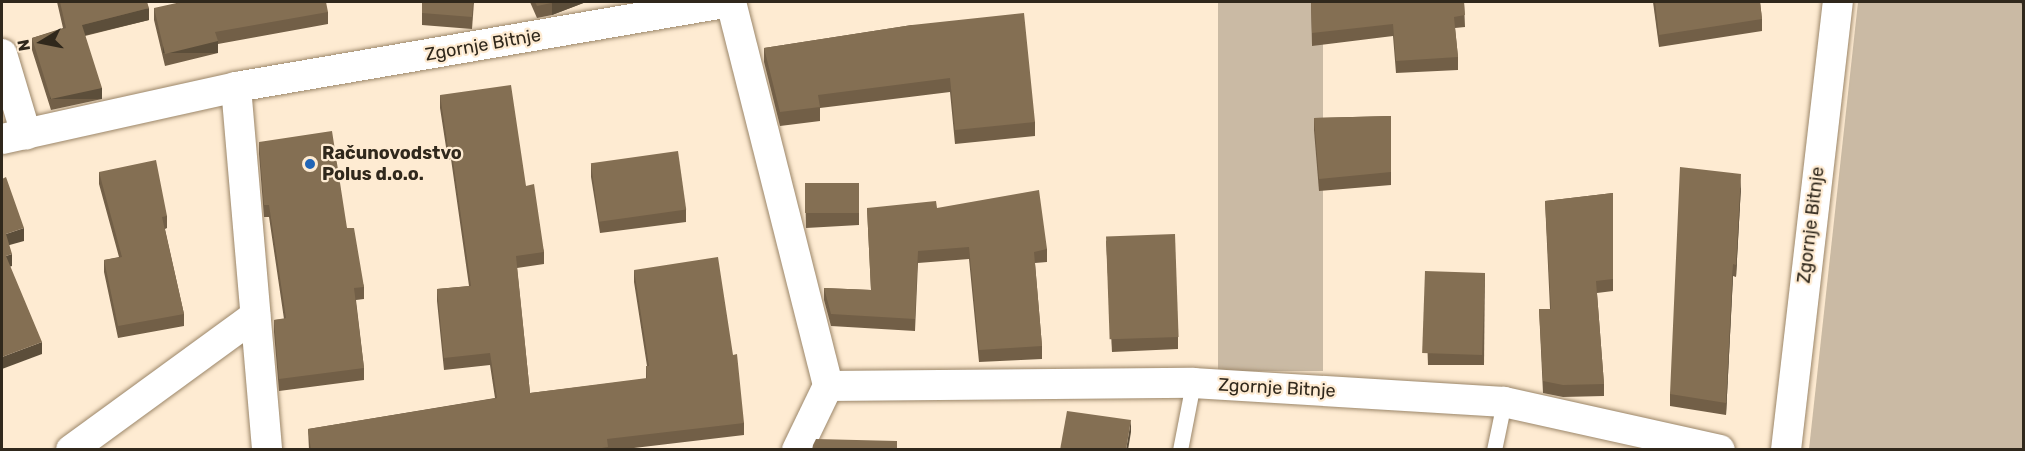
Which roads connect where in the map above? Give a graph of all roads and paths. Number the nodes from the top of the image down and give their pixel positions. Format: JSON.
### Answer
{"nodes":[{"id":1,"x":731,"y":2,"type":"edge"},
{"id":2,"x":1838,"y":2,"type":"edge"},
{"id":3,"x":2,"y":54,"type":"edge"},
{"id":4,"x":236,"y":87,"type":"junction"},
{"id":5,"x":14,"y":136,"type":"edge"},
{"id":6,"x":255,"y":316,"type":"junction"},
{"id":7,"x":1193,"y":383,"type":"junction"},
{"id":8,"x":828,"y":386,"type":"junction"},
{"id":9,"x":1504,"y":402,"type":"junction"},
{"id":10,"x":71,"y":450,"type":"edge"},
{"id":11,"x":267,"y":450,"type":"edge"},
{"id":12,"x":797,"y":450,"type":"edge"},
{"id":13,"x":1180,"y":450,"type":"edge"},
{"id":14,"x":1494,"y":450,"type":"edge"},
{"id":15,"x":1720,"y":450,"type":"edge"},
{"id":16,"x":1786,"y":450,"type":"edge"}],
"edges":[{"from":1,"to":4,"type":"street","name":"Zgornje Bitnje"},
{"from":1,"to":8,"type":"street","name":"Zgornje Bitnje"},
{"from":2,"to":16,"type":"street","name":"Zgornje Bitnje"},
{"from":3,"to":5,"type":"street","name":"Zgornje Bitnje"},
{"from":4,"to":5,"type":"street","name":"Zgornje Bitnje"},
{"from":4,"to":6,"type":"street"},
{"from":6,"to":10,"type":"street"},
{"from":6,"to":11,"type":"street"},
{"from":7,"to":8,"type":"street","name":"Zgornje Bitnje"},
{"from":7,"to":9,"type":"street","name":"Zgornje Bitnje"},
{"from":7,"to":13,"type":"lane"},
{"from":8,"to":12,"type":"street"},
{"from":9,"to":14,"type":"lane"},
{"from":9,"to":15,"type":"street","name":"Zgornje Bitnje"}]}
